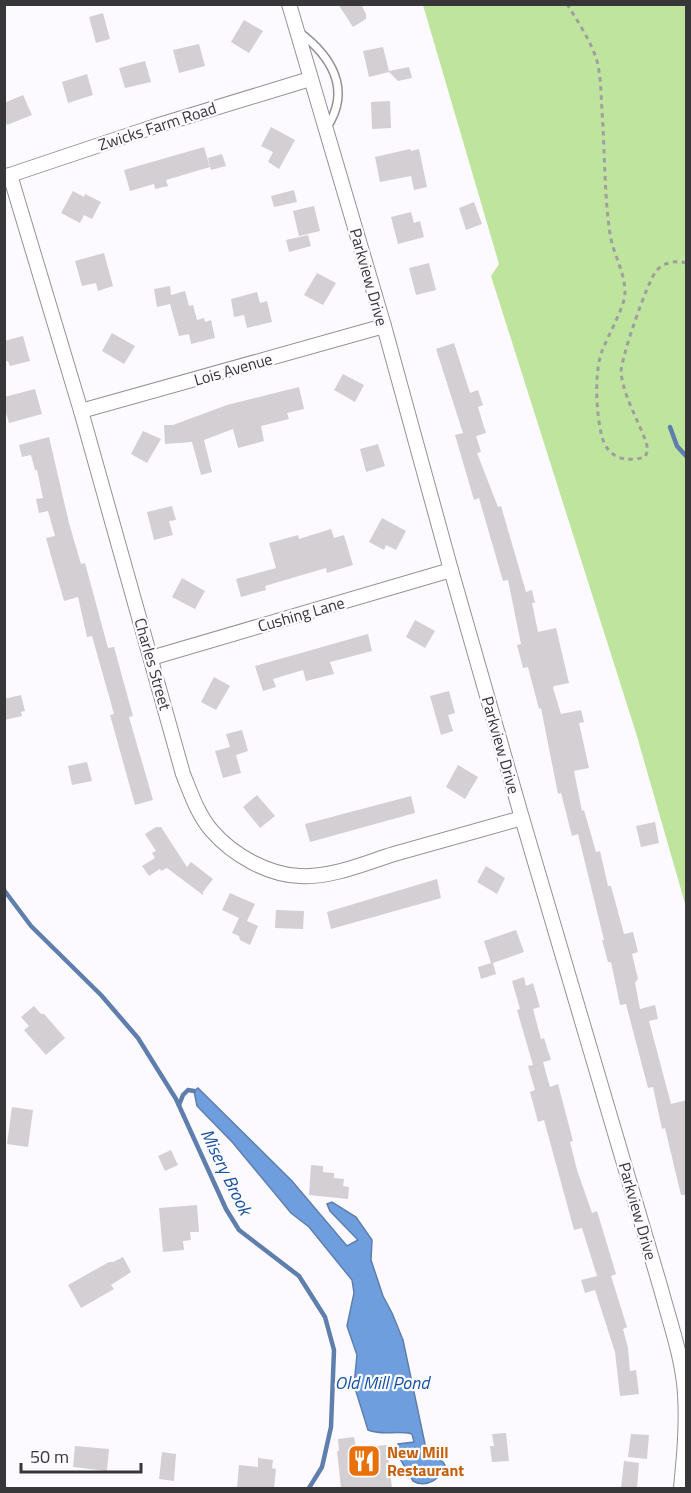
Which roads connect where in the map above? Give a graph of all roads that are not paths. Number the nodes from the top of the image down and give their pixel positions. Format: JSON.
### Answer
{"nodes":[{"id":1,"x":289,"y":4,"type":"edge"},
{"id":2,"x":296,"y":30,"type":"junction"},
{"id":3,"x":310,"y":79,"type":"junction"},
{"id":4,"x":325,"y":129,"type":"junction"},
{"id":5,"x":7,"y":176,"type":"edge"},
{"id":6,"x":384,"y":326,"type":"junction"},
{"id":7,"x":81,"y":411,"type":"junction"},
{"id":8,"x":451,"y":570,"type":"junction"},
{"id":9,"x":151,"y":658,"type":"junction"},
{"id":10,"x":522,"y":818,"type":"junction"},
{"id":11,"x":681,"y":1488,"type":"edge"}],
"edges":[{"from":1,"to":2,"type":"street","name":"Parkview Drive"},
{"from":2,"to":3,"type":"street","name":"Parkview Drive"},
{"from":2,"to":4,"type":"lane"},
{"from":3,"to":4,"type":"street","name":"Parkview Drive"},
{"from":3,"to":5,"type":"street","name":"Zwicks Farm Road"},
{"from":4,"to":6,"type":"street","name":"Parkview Drive"},
{"from":5,"to":7,"type":"street","name":"Charles Street"},
{"from":6,"to":7,"type":"street","name":"Lois Avenue"},
{"from":6,"to":8,"type":"street","name":"Parkview Drive"},
{"from":7,"to":9,"type":"street","name":"Charles Street"},
{"from":8,"to":9,"type":"street","name":"Cushing Lane"},
{"from":8,"to":10,"type":"street","name":"Parkview Drive"},
{"from":9,"to":10,"type":"street","name":"Charles Street"},
{"from":10,"to":11,"type":"street","name":"Parkview Drive"}]}
